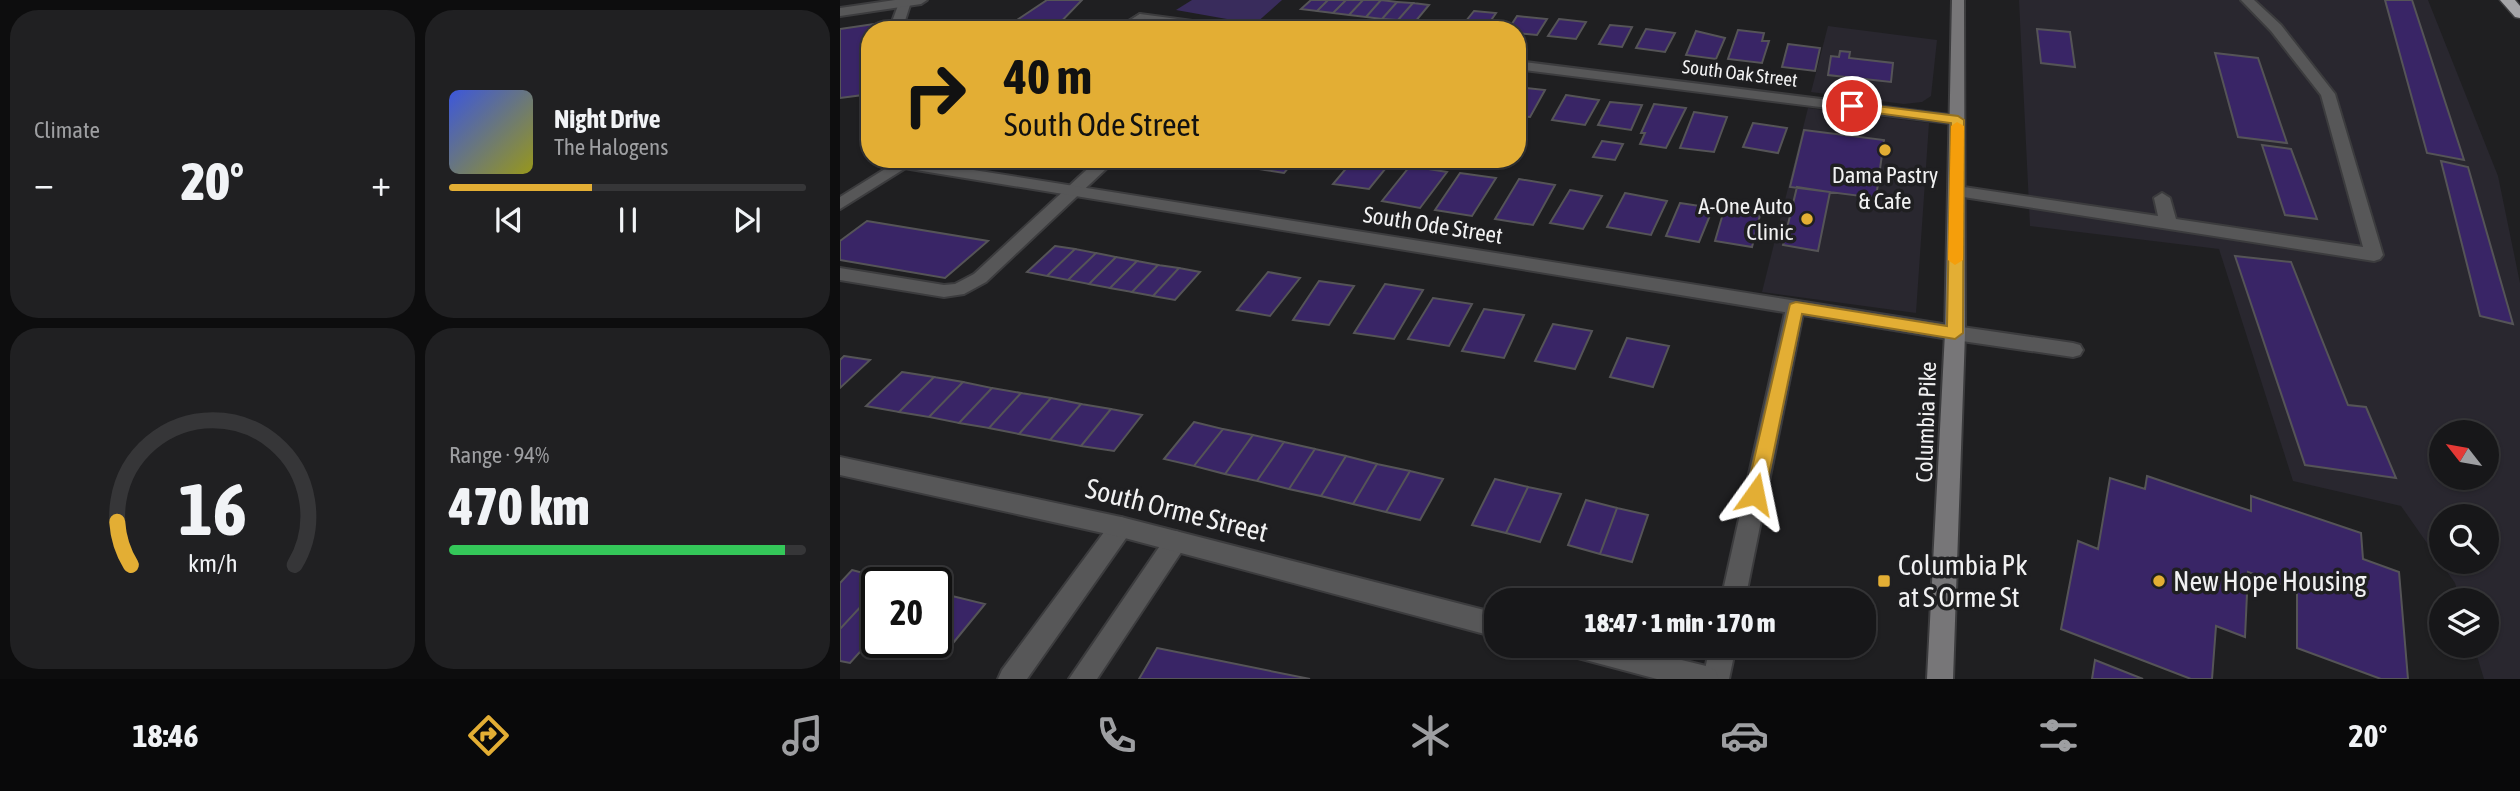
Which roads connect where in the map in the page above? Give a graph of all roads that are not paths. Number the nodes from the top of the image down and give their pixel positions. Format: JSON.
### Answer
{"nodes":[{"id":1,"x":920,"y":0,"type":"edge"},
{"id":2,"x":1958,"y":0,"type":"edge"},
{"id":3,"x":2247,"y":0,"type":"edge"},
{"id":4,"x":2508,"y":0,"type":"edge"},
{"id":5,"x":905,"y":2,"type":"junction"},
{"id":6,"x":840,"y":12,"type":"edge"},
{"id":7,"x":2520,"y":14,"type":"edge"},
{"id":8,"x":898,"y":21,"type":"edge"},
{"id":9,"x":1135,"y":21,"type":"edge"},
{"id":10,"x":1162,"y":21,"type":"edge"},
{"id":11,"x":1526,"y":66,"type":"edge"},
{"id":12,"x":1958,"y":120,"type":"junction"},
{"id":13,"x":898,"y":168,"type":"edge"},
{"id":14,"x":942,"y":168,"type":"edge"},
{"id":15,"x":1098,"y":168,"type":"edge"},
{"id":16,"x":1072,"y":191,"type":"junction"},
{"id":17,"x":1957,"y":191,"type":"junction"},
{"id":18,"x":2162,"y":198,"type":"dead end"},
{"id":19,"x":840,"y":204,"type":"edge"},
{"id":20,"x":2169,"y":225,"type":"junction"},
{"id":21,"x":840,"y":274,"type":"edge"},
{"id":22,"x":1796,"y":308,"type":"junction"},
{"id":23,"x":1955,"y":333,"type":"junction"},
{"id":24,"x":2073,"y":350,"type":"dead end"},
{"id":25,"x":840,"y":466,"type":"edge"},
{"id":26,"x":1121,"y":527,"type":"junction"},
{"id":27,"x":1176,"y":541,"type":"junction"},
{"id":28,"x":1735,"y":588,"type":"edge"},
{"id":29,"x":1484,"y":622,"type":"edge"},
{"id":30,"x":1625,"y":658,"type":"edge"},
{"id":31,"x":1720,"y":658,"type":"edge"},
{"id":32,"x":1011,"y":679,"type":"edge"},
{"id":33,"x":1082,"y":679,"type":"edge"},
{"id":34,"x":1706,"y":679,"type":"edge"},
{"id":35,"x":1716,"y":679,"type":"edge"},
{"id":36,"x":1940,"y":679,"type":"edge"}],
"edges":[{"from":1,"to":5,"type":"street"},
{"from":2,"to":12,"type":"main road","name":"Columbia Pike"},
{"from":3,"to":20,"type":"street"},
{"from":4,"to":7,"type":"highway"},
{"from":5,"to":6,"type":"street"},
{"from":5,"to":8,"type":"street"},
{"from":9,"to":10,"type":"street"},
{"from":11,"to":12,"type":"street","name":"South Oak Street"},
{"from":12,"to":17,"type":"main road","name":"Columbia Pike"},
{"from":13,"to":19,"type":"street"},
{"from":14,"to":16,"type":"street","name":"South Ode Street"},
{"from":15,"to":16,"type":"street"},
{"from":16,"to":21,"type":"street"},
{"from":16,"to":22,"type":"street","name":"South Ode Street"},
{"from":17,"to":20,"type":"street"},
{"from":17,"to":23,"type":"main road","name":"Columbia Pike"},
{"from":18,"to":20,"type":"street"},
{"from":22,"to":23,"type":"street","name":"South Ode Street"},
{"from":22,"to":28,"type":"street"},
{"from":23,"to":24,"type":"street","name":"South Ode Street"},
{"from":23,"to":36,"type":"main road","name":"Columbia Pike"},
{"from":25,"to":26,"type":"street","name":"South Orme Street"},
{"from":26,"to":27,"type":"street","name":"South Orme Street"},
{"from":26,"to":32,"type":"street"},
{"from":27,"to":29,"type":"street","name":"South Orme Street"},
{"from":27,"to":33,"type":"street"},
{"from":30,"to":34,"type":"street"},
{"from":31,"to":35,"type":"street"}]}
